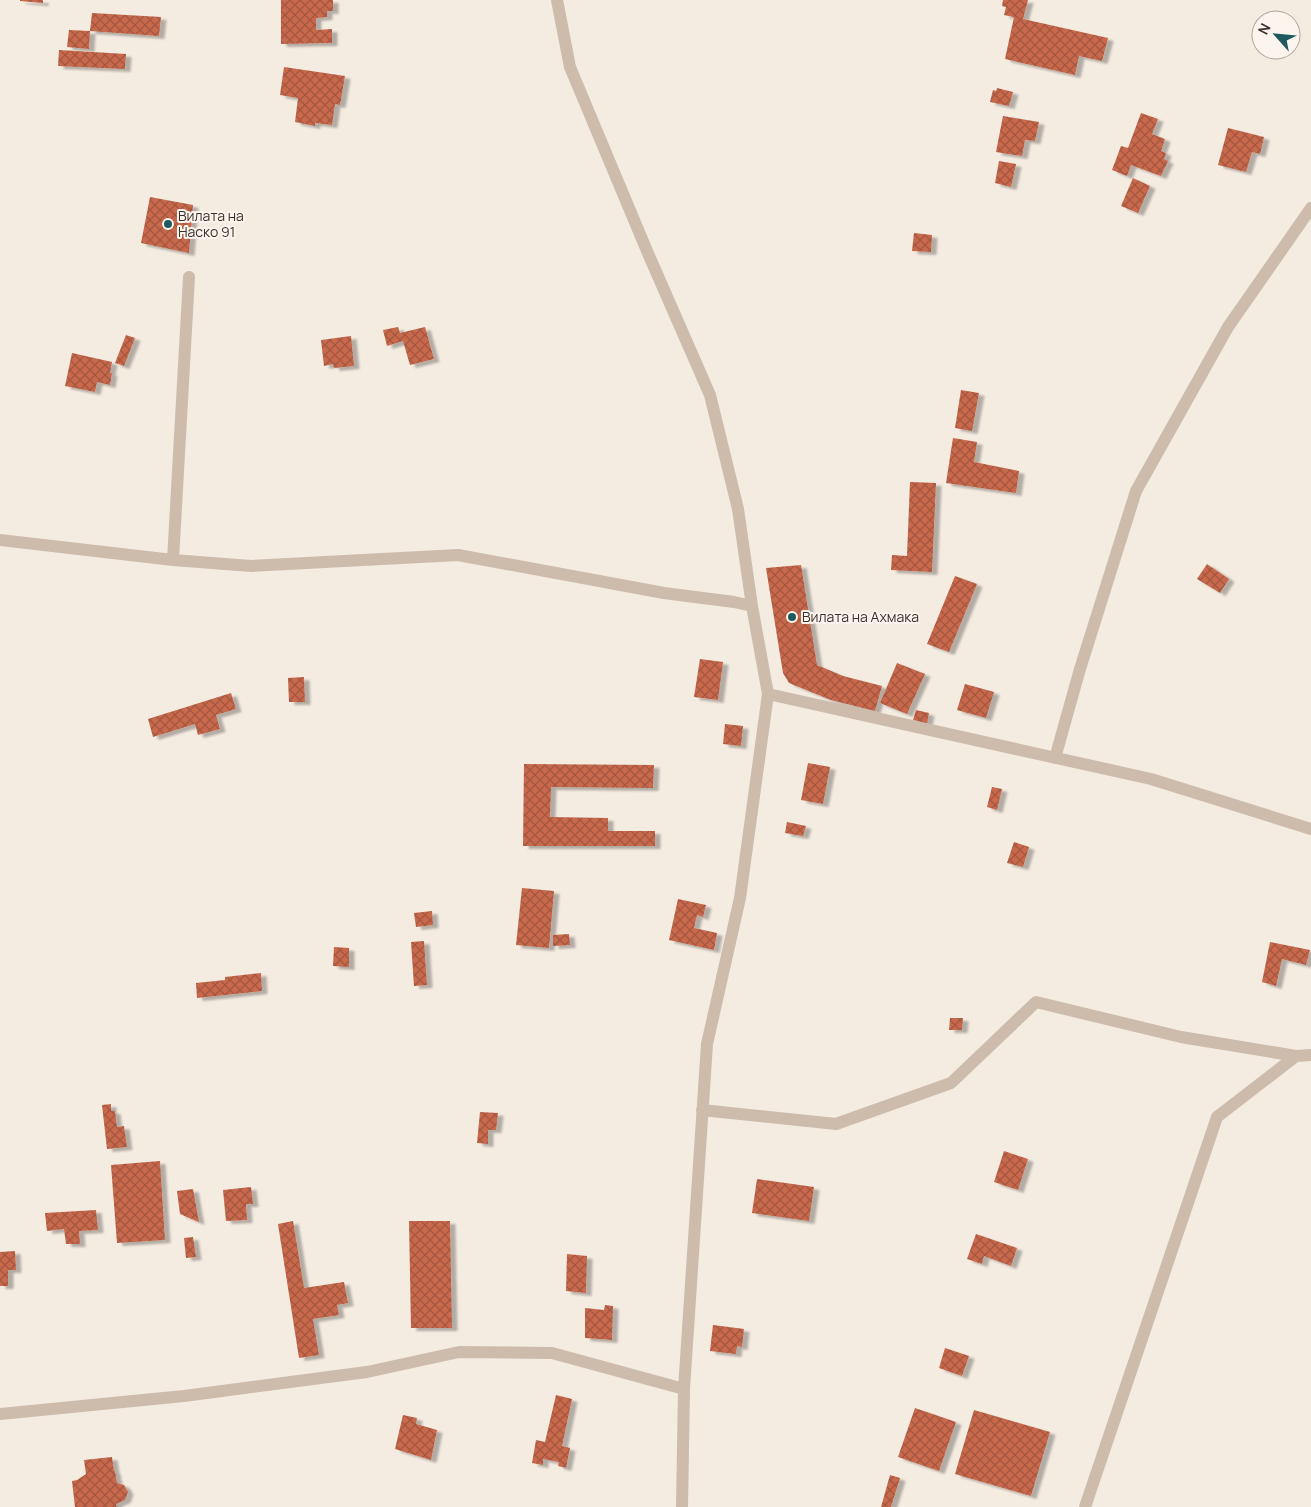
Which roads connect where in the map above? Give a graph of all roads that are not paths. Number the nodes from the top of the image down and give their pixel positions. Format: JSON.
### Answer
{"nodes":[{"id":1,"x":557,"y":0,"type":"edge"},
{"id":2,"x":1311,"y":208,"type":"edge"},
{"id":3,"x":189,"y":277,"type":"dead end"},
{"id":4,"x":0,"y":540,"type":"edge"},
{"id":5,"x":173,"y":560,"type":"junction"},
{"id":6,"x":752,"y":606,"type":"junction"},
{"id":7,"x":768,"y":694,"type":"junction"},
{"id":8,"x":1055,"y":758,"type":"junction"},
{"id":9,"x":1311,"y":829,"type":"edge"},
{"id":10,"x":1311,"y":1055,"type":"edge"},
{"id":11,"x":1296,"y":1056,"type":"junction"},
{"id":12,"x":702,"y":1110,"type":"junction"},
{"id":13,"x":684,"y":1390,"type":"junction"},
{"id":14,"x":0,"y":1414,"type":"edge"},
{"id":15,"x":682,"y":1507,"type":"edge"},
{"id":16,"x":1085,"y":1507,"type":"edge"}],
"edges":[{"from":1,"to":6,"type":"street"},
{"from":2,"to":8,"type":"street"},
{"from":3,"to":5,"type":"street"},
{"from":4,"to":5,"type":"street"},
{"from":5,"to":6,"type":"street"},
{"from":6,"to":7,"type":"street"},
{"from":7,"to":8,"type":"street"},
{"from":7,"to":12,"type":"street"},
{"from":8,"to":9,"type":"street"},
{"from":10,"to":11,"type":"street"},
{"from":11,"to":12,"type":"street"},
{"from":11,"to":16,"type":"street"},
{"from":12,"to":13,"type":"street"},
{"from":13,"to":14,"type":"street"},
{"from":13,"to":15,"type":"street"}]}
